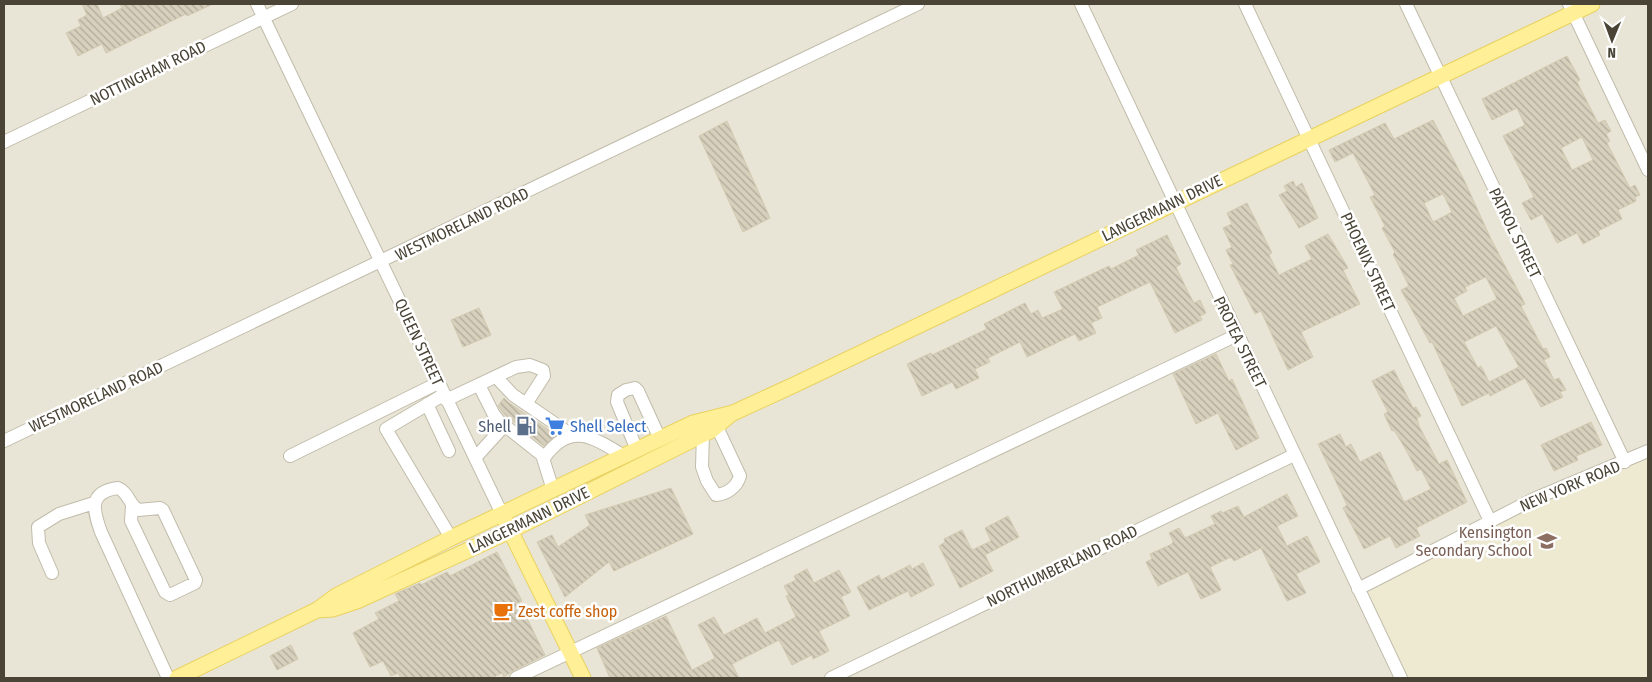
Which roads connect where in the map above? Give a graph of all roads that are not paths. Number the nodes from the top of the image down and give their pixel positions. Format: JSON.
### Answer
{"nodes":[{"id":1,"x":258,"y":4,"type":"edge"},
{"id":2,"x":292,"y":4,"type":"edge"},
{"id":3,"x":918,"y":4,"type":"edge"},
{"id":4,"x":1081,"y":4,"type":"edge"},
{"id":5,"x":1245,"y":4,"type":"edge"},
{"id":6,"x":1406,"y":4,"type":"edge"},
{"id":7,"x":1592,"y":4,"type":"edge"},
{"id":8,"x":1571,"y":8,"type":"edge"},
{"id":9,"x":264,"y":17,"type":"junction"},
{"id":10,"x":1441,"y":76,"type":"junction"},
{"id":11,"x":1309,"y":137,"type":"junction"},
{"id":12,"x":4,"y":142,"type":"edge"},
{"id":13,"x":1648,"y":170,"type":"edge"},
{"id":14,"x":1174,"y":203,"type":"junction"},
{"id":15,"x":382,"y":262,"type":"junction"},
{"id":16,"x":1237,"y":335,"type":"junction"},
{"id":17,"x":496,"y":377,"type":"junction"},
{"id":18,"x":479,"y":385,"type":"junction"},
{"id":19,"x":442,"y":393,"type":"junction"},
{"id":20,"x":427,"y":404,"type":"junction"},
{"id":21,"x":526,"y":404,"type":"junction"},
{"id":22,"x":732,"y":413,"type":"junction"},
{"id":23,"x":505,"y":425,"type":"junction"},
{"id":24,"x":717,"y":427,"type":"junction"},
{"id":25,"x":703,"y":434,"type":"junction"},
{"id":26,"x":573,"y":436,"type":"junction"},
{"id":27,"x":660,"y":439,"type":"junction"},
{"id":28,"x":4,"y":441,"type":"edge"},
{"id":29,"x":1648,"y":451,"type":"edge"},
{"id":30,"x":449,"y":452,"type":"dead end"},
{"id":31,"x":630,"y":453,"type":"junction"},
{"id":32,"x":1294,"y":455,"type":"junction"},
{"id":33,"x":290,"y":456,"type":"dead end"},
{"id":34,"x":475,"y":458,"type":"junction"},
{"id":35,"x":544,"y":458,"type":"junction"},
{"id":36,"x":1625,"y":462,"type":"junction"},
{"id":37,"x":553,"y":490,"type":"junction"},
{"id":38,"x":94,"y":503,"type":"junction"},
{"id":39,"x":132,"y":506,"type":"junction"},
{"id":40,"x":502,"y":514,"type":"junction"},
{"id":41,"x":1490,"y":522,"type":"junction"},
{"id":42,"x":510,"y":531,"type":"junction"},
{"id":43,"x":451,"y":538,"type":"junction"},
{"id":44,"x":52,"y":572,"type":"dead end"},
{"id":45,"x":1358,"y":589,"type":"junction"},
{"id":46,"x":317,"y":610,"type":"junction"},
{"id":47,"x":570,"y":652,"type":"junction"},
{"id":48,"x":168,"y":678,"type":"edge"},
{"id":49,"x":177,"y":678,"type":"edge"},
{"id":50,"x":516,"y":678,"type":"edge"},
{"id":51,"x":583,"y":678,"type":"edge"},
{"id":52,"x":831,"y":678,"type":"edge"},
{"id":53,"x":1401,"y":678,"type":"edge"}],
"edges":[{"from":1,"to":9,"type":"street","name":"QUEEN STREET"},
{"from":2,"to":9,"type":"street","name":"NOTTINGHAM ROAD"},
{"from":3,"to":15,"type":"street","name":"WESTMORELAND ROAD"},
{"from":4,"to":14,"type":"street","name":"PROTEA STREET"},
{"from":5,"to":11,"type":"street","name":"PHOENIX STREET"},
{"from":6,"to":10,"type":"street","name":"PATROL STREET"},
{"from":7,"to":8,"type":"main road","name":"LANGERMANN DRIVE"},
{"from":8,"to":10,"type":"main road","name":"LANGERMANN DRIVE"},
{"from":8,"to":13,"type":"street"},
{"from":9,"to":12,"type":"street","name":"NOTTINGHAM ROAD"},
{"from":9,"to":15,"type":"street","name":"QUEEN STREET"},
{"from":10,"to":11,"type":"main road","name":"LANGERMANN DRIVE"},
{"from":10,"to":36,"type":"street","name":"PATROL STREET"},
{"from":11,"to":14,"type":"main road","name":"LANGERMANN DRIVE"},
{"from":11,"to":41,"type":"street","name":"PHOENIX STREET"},
{"from":14,"to":16,"type":"street","name":"PROTEA STREET"},
{"from":14,"to":22,"type":"main road","name":"LANGERMANN DRIVE"},
{"from":15,"to":19,"type":"street","name":"QUEEN STREET"},
{"from":15,"to":28,"type":"street","name":"WESTMORELAND ROAD"},
{"from":16,"to":32,"type":"street","name":"PROTEA STREET"},
{"from":16,"to":47,"type":"street"},
{"from":17,"to":18,"type":"street"},
{"from":17,"to":21,"type":"street"},
{"from":17,"to":21,"type":"street"},
{"from":18,"to":19,"type":"street"},
{"from":18,"to":23,"type":"street"},
{"from":19,"to":20,"type":"street"},
{"from":19,"to":33,"type":"street"},
{"from":19,"to":34,"type":"street","name":"QUEEN STREET"},
{"from":20,"to":30,"type":"street"},
{"from":20,"to":43,"type":"street"},
{"from":21,"to":26,"type":"street"},
{"from":22,"to":24,"type":"main road","name":"LANGERMANN DRIVE"},
{"from":22,"to":27,"type":"main road","name":"LANGERMANN DRIVE"},
{"from":23,"to":34,"type":"street"},
{"from":23,"to":35,"type":"street"},
{"from":24,"to":25,"type":"main road","name":"LANGERMANN DRIVE"},
{"from":24,"to":25,"type":"street"},
{"from":25,"to":42,"type":"main road","name":"LANGERMANN DRIVE"},
{"from":26,"to":31,"type":"street"},
{"from":26,"to":35,"type":"street"},
{"from":27,"to":31,"type":"main road","name":"LANGERMANN DRIVE"},
{"from":27,"to":31,"type":"street"},
{"from":29,"to":36,"type":"street","name":"NEW YORK ROAD"},
{"from":31,"to":37,"type":"main road","name":"LANGERMANN DRIVE"},
{"from":32,"to":45,"type":"street","name":"PROTEA STREET"},
{"from":32,"to":52,"type":"street","name":"NORTHUMBERLAND ROAD"},
{"from":34,"to":40,"type":"street","name":"QUEEN STREET"},
{"from":35,"to":37,"type":"street"},
{"from":36,"to":41,"type":"street","name":"NEW YORK ROAD"},
{"from":37,"to":40,"type":"main road","name":"LANGERMANN DRIVE"},
{"from":38,"to":39,"type":"street"},
{"from":38,"to":44,"type":"street"},
{"from":38,"to":48,"type":"street"},
{"from":39,"to":39,"type":"street"},
{"from":40,"to":42,"type":"main road","name":"QUEEN STREET"},
{"from":40,"to":43,"type":"main road","name":"LANGERMANN DRIVE"},
{"from":41,"to":45,"type":"street","name":"NEW YORK ROAD"},
{"from":42,"to":46,"type":"main road","name":"LANGERMANN DRIVE"},
{"from":42,"to":47,"type":"main road","name":"QUEEN STREET"},
{"from":43,"to":46,"type":"main road","name":"LANGERMANN DRIVE"},
{"from":45,"to":53,"type":"street","name":"PROTEA STREET"},
{"from":46,"to":49,"type":"main road","name":"LANGERMANN DRIVE"},
{"from":47,"to":50,"type":"street"},
{"from":47,"to":51,"type":"main road","name":"QUEEN STREET"}]}
